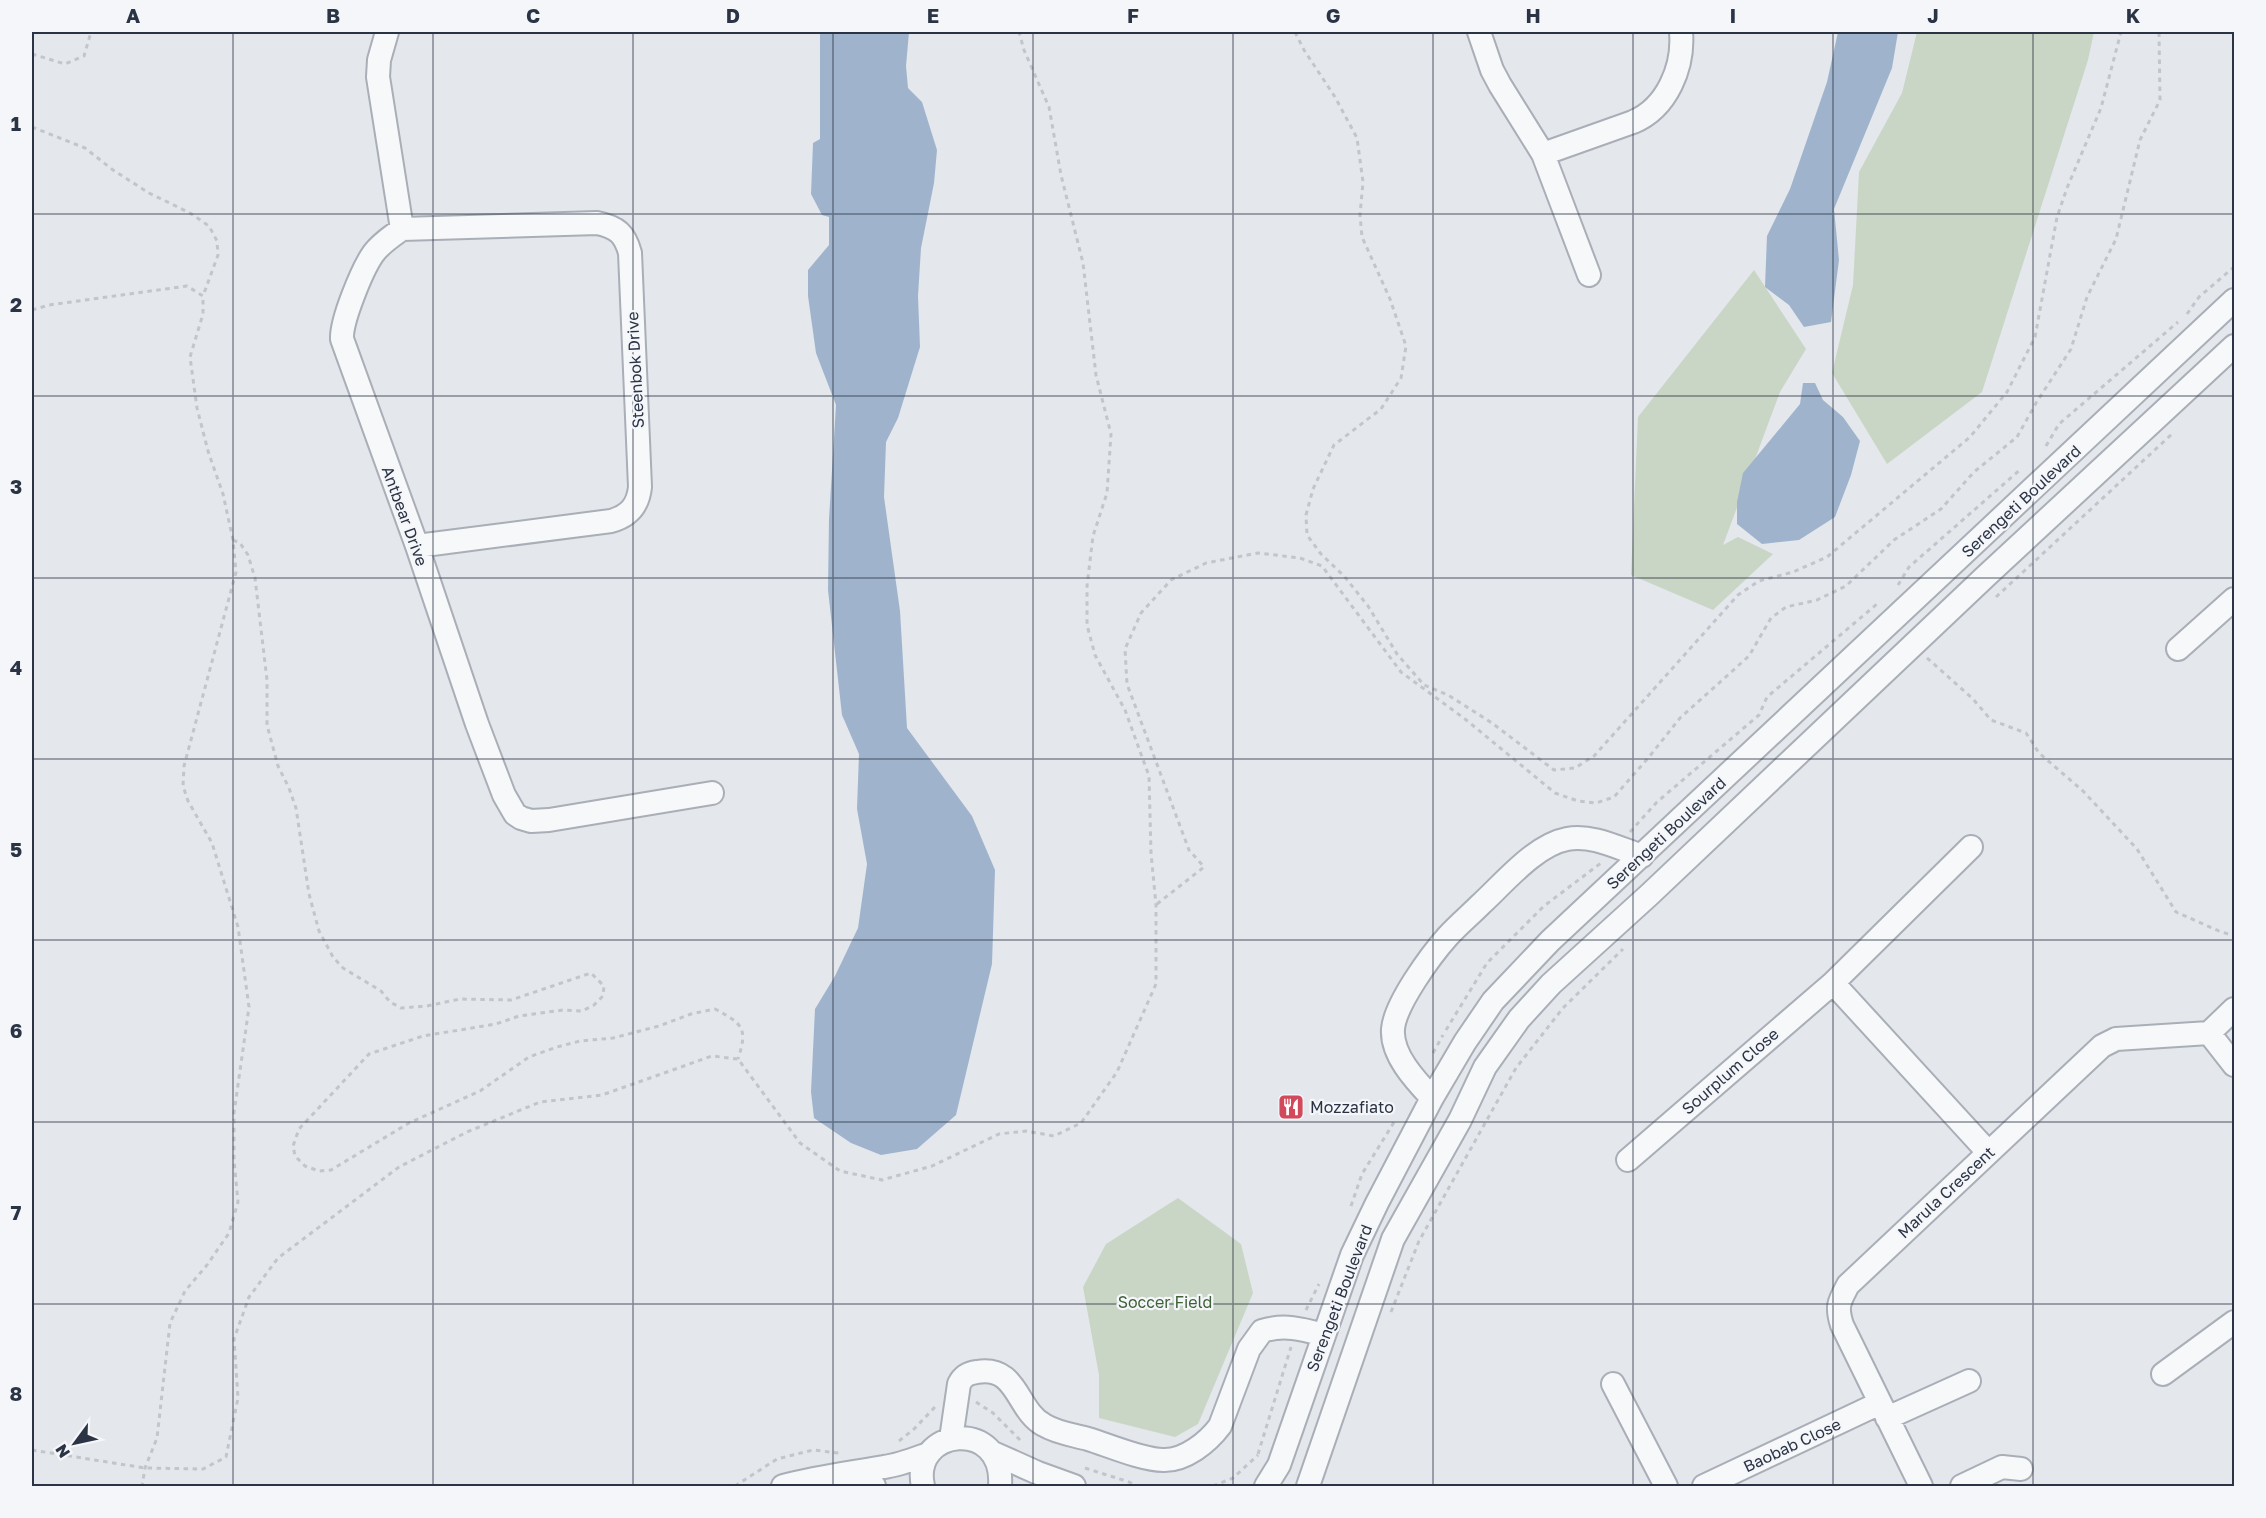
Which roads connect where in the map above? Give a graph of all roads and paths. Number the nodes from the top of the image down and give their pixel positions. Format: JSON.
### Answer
{"nodes":[{"id":1,"x":91,"y":32,"type":"edge"},
{"id":2,"x":387,"y":32,"type":"edge"},
{"id":3,"x":1019,"y":32,"type":"edge"},
{"id":4,"x":1295,"y":32,"type":"edge"},
{"id":5,"x":1479,"y":32,"type":"edge"},
{"id":6,"x":1681,"y":32,"type":"edge"},
{"id":7,"x":2121,"y":32,"type":"edge"},
{"id":8,"x":2159,"y":32,"type":"edge"},
{"id":9,"x":32,"y":54,"type":"edge"},
{"id":10,"x":32,"y":127,"type":"edge"},
{"id":11,"x":1543,"y":154,"type":"junction"},
{"id":12,"x":402,"y":229,"type":"junction"},
{"id":13,"x":1588,"y":275,"type":"dead end"},
{"id":14,"x":203,"y":296,"type":"junction"},
{"id":15,"x":2235,"y":300,"type":"edge"},
{"id":16,"x":32,"y":310,"type":"edge"},
{"id":17,"x":2235,"y":346,"type":"edge"},
{"id":18,"x":2174,"y":432,"type":"dead end"},
{"id":19,"x":233,"y":540,"type":"junction"},
{"id":20,"x":417,"y":546,"type":"junction"},
{"id":21,"x":2235,"y":599,"type":"edge"},
{"id":22,"x":1990,"y":602,"type":"dead end"},
{"id":23,"x":2178,"y":649,"type":"dead end"},
{"id":24,"x":1920,"y":653,"type":"junction"},
{"id":25,"x":1920,"y":667,"type":"dead end"},
{"id":26,"x":712,"y":793,"type":"dead end"},
{"id":27,"x":1971,"y":847,"type":"dead end"},
{"id":28,"x":1642,"y":856,"type":"junction"},
{"id":29,"x":1156,"y":905,"type":"junction"},
{"id":30,"x":2235,"y":936,"type":"edge"},
{"id":31,"x":1625,"y":947,"type":"dead end"},
{"id":32,"x":1833,"y":983,"type":"junction"},
{"id":33,"x":2235,"y":1009,"type":"edge"},
{"id":34,"x":2209,"y":1033,"type":"junction"},
{"id":35,"x":738,"y":1059,"type":"junction"},
{"id":36,"x":2235,"y":1065,"type":"edge"},
{"id":37,"x":1432,"y":1098,"type":"junction"},
{"id":38,"x":1988,"y":1152,"type":"junction"},
{"id":39,"x":1628,"y":1160,"type":"dead end"},
{"id":40,"x":1389,"y":1318,"type":"dead end"},
{"id":41,"x":2235,"y":1322,"type":"edge"},
{"id":42,"x":1323,"y":1335,"type":"junction"},
{"id":43,"x":2163,"y":1374,"type":"dead end"},
{"id":44,"x":1969,"y":1381,"type":"dead end"},
{"id":45,"x":1613,"y":1384,"type":"dead end"},
{"id":46,"x":956,"y":1402,"type":"junction"},
{"id":47,"x":1884,"y":1410,"type":"junction"},
{"id":48,"x":951,"y":1438,"type":"junction"},
{"id":49,"x":1024,"y":1444,"type":"dead end"},
{"id":50,"x":892,"y":1446,"type":"dead end"},
{"id":51,"x":32,"y":1449,"type":"edge"},
{"id":52,"x":991,"y":1452,"type":"junction"},
{"id":53,"x":842,"y":1453,"type":"dead end"},
{"id":54,"x":928,"y":1454,"type":"junction"},
{"id":55,"x":1279,"y":1465,"type":"junction"},
{"id":56,"x":145,"y":1468,"type":"junction"},
{"id":57,"x":2021,"y":1469,"type":"dead end"},
{"id":58,"x":142,"y":1486,"type":"edge"},
{"id":59,"x":735,"y":1486,"type":"edge"},
{"id":60,"x":783,"y":1486,"type":"edge"},
{"id":61,"x":860,"y":1486,"type":"edge"},
{"id":62,"x":874,"y":1486,"type":"edge"},
{"id":63,"x":923,"y":1486,"type":"edge"},
{"id":64,"x":1000,"y":1486,"type":"edge"},
{"id":65,"x":1074,"y":1486,"type":"edge"},
{"id":66,"x":1213,"y":1486,"type":"edge"},
{"id":67,"x":1266,"y":1486,"type":"edge"},
{"id":68,"x":1308,"y":1486,"type":"edge"},
{"id":69,"x":1666,"y":1486,"type":"edge"},
{"id":70,"x":1704,"y":1486,"type":"edge"},
{"id":71,"x":1921,"y":1486,"type":"edge"},
{"id":72,"x":1962,"y":1486,"type":"edge"}],
"edges":[{"from":1,"to":9,"type":"path"},
{"from":2,"to":12,"type":"street"},
{"from":3,"to":29,"type":"path"},
{"from":4,"to":7,"type":"path"},
{"from":5,"to":11,"type":"street"},
{"from":6,"to":11,"type":"street"},
{"from":8,"to":29,"type":"path"},
{"from":10,"to":14,"type":"path"},
{"from":11,"to":13,"type":"street"},
{"from":12,"to":20,"type":"street","name":"Antbear Drive"},
{"from":12,"to":20,"type":"street","name":"Steenbok Drive"},
{"from":14,"to":16,"type":"path"},
{"from":14,"to":19,"type":"path"},
{"from":15,"to":28,"type":"street","name":"Serengeti Boulevard"},
{"from":17,"to":24,"type":"street","name":"Serengeti Boulevard"},
{"from":18,"to":22,"type":"path"},
{"from":19,"to":35,"type":"path"},
{"from":19,"to":56,"type":"path"},
{"from":20,"to":26,"type":"street","name":"Antbear Drive"},
{"from":21,"to":23,"type":"street"},
{"from":24,"to":25,"type":"path"},
{"from":24,"to":30,"type":"path"},
{"from":24,"to":68,"type":"street","name":"Serengeti Boulevard"},
{"from":27,"to":32,"type":"street","name":"Sourplum Close"},
{"from":28,"to":37,"type":"street","name":"Serengeti Boulevard"},
{"from":28,"to":37,"type":"street"},
{"from":29,"to":35,"type":"path"},
{"from":31,"to":40,"type":"path"},
{"from":32,"to":38,"type":"street"},
{"from":32,"to":39,"type":"street","name":"Sourplum Close"},
{"from":33,"to":34,"type":"street"},
{"from":34,"to":36,"type":"street"},
{"from":34,"to":38,"type":"street","name":"Marula Crescent"},
{"from":35,"to":56,"type":"path"},
{"from":37,"to":42,"type":"street","name":"Serengeti Boulevard"},
{"from":38,"to":47,"type":"street","name":"Marula Crescent"},
{"from":41,"to":43,"type":"street"},
{"from":42,"to":46,"type":"street"},
{"from":42,"to":55,"type":"street","name":"Serengeti Boulevard"},
{"from":44,"to":47,"type":"street","name":"Baobab Close"},
{"from":45,"to":69,"type":"street"},
{"from":46,"to":48,"type":"street"},
{"from":46,"to":49,"type":"path"},
{"from":46,"to":50,"type":"path"},
{"from":47,"to":70,"type":"street","name":"Baobab Close"},
{"from":47,"to":71,"type":"street","name":"Marula Crescent"},
{"from":48,"to":52,"type":"street"},
{"from":48,"to":54,"type":"street"},
{"from":51,"to":56,"type":"path"},
{"from":52,"to":64,"type":"street"},
{"from":52,"to":65,"type":"street"},
{"from":53,"to":59,"type":"path"},
{"from":54,"to":60,"type":"street"},
{"from":54,"to":63,"type":"street"},
{"from":55,"to":66,"type":"path"},
{"from":55,"to":67,"type":"street","name":"Serengeti Boulevard"},
{"from":56,"to":58,"type":"path"},
{"from":57,"to":72,"type":"street"},
{"from":61,"to":62,"type":"street"}]}
